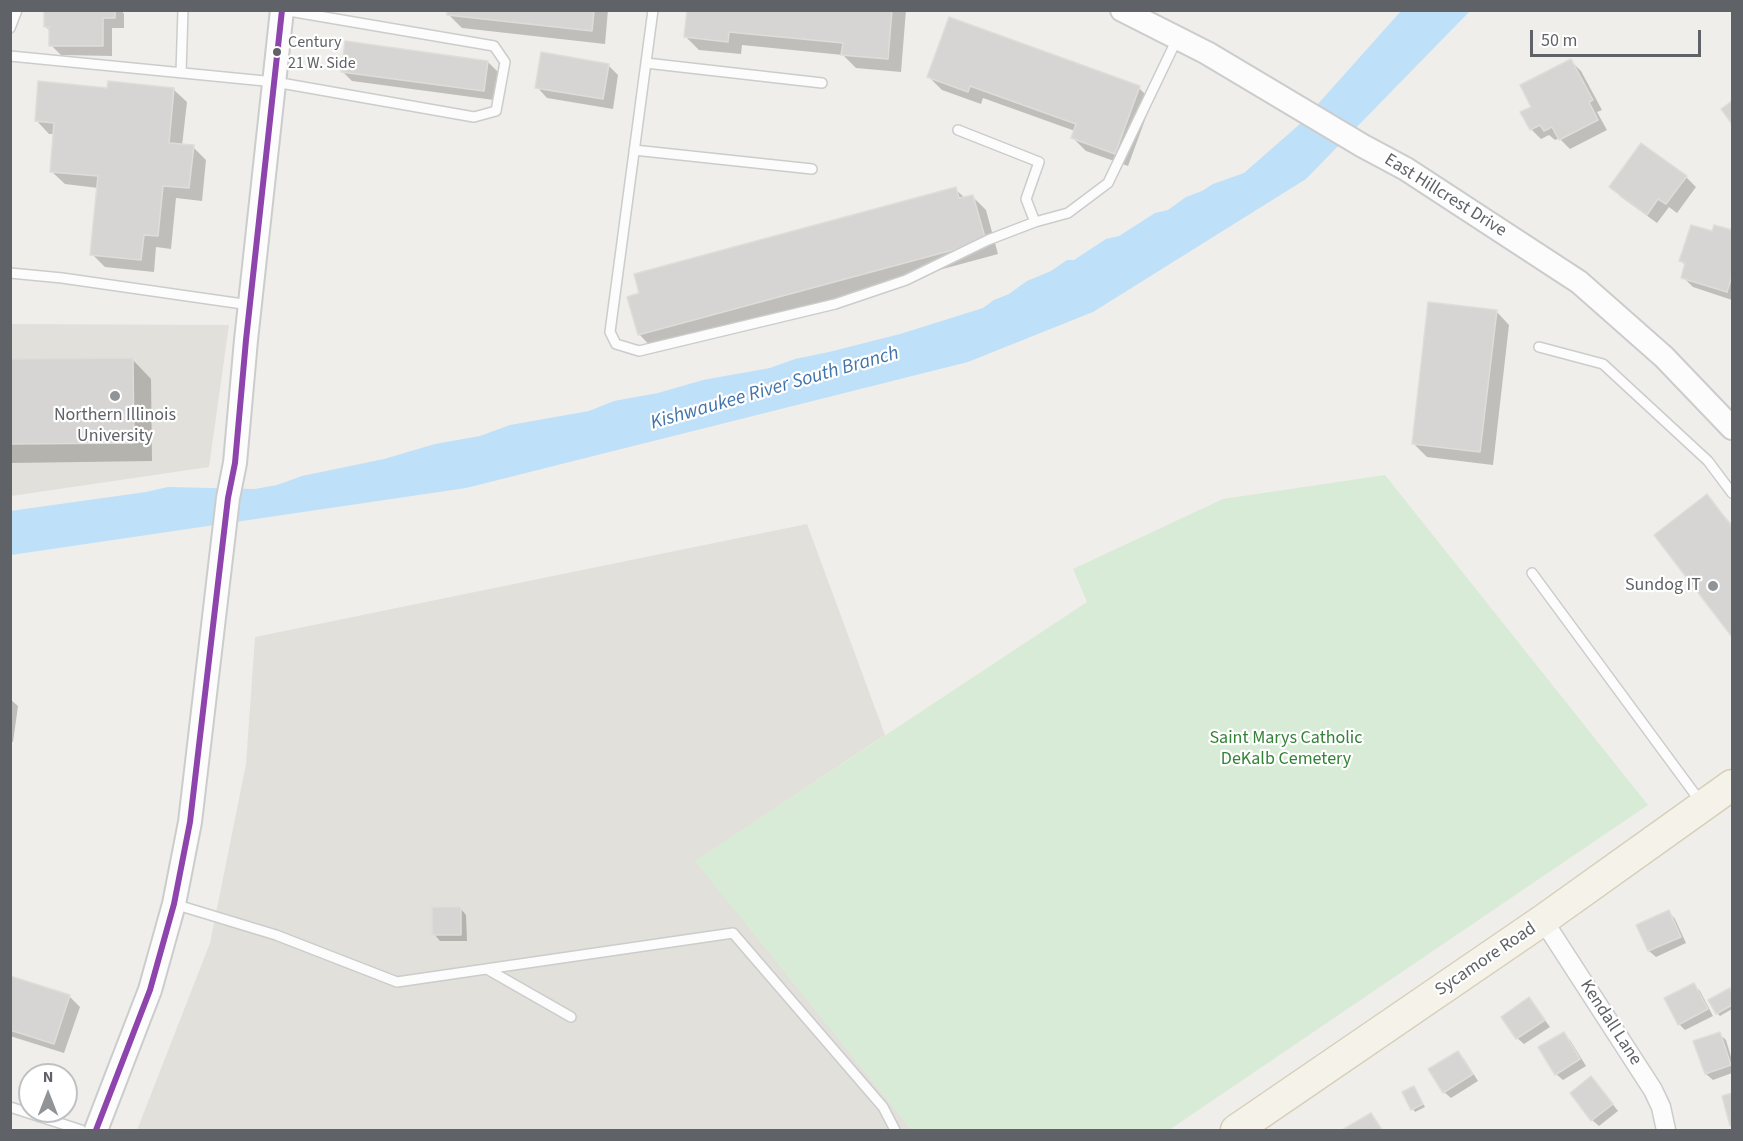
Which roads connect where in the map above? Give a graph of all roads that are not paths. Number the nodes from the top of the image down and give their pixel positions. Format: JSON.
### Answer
{"nodes":[{"id":1,"x":17,"y":10,"type":"edge"},
{"id":2,"x":183,"y":10,"type":"edge"},
{"id":3,"x":283,"y":10,"type":"edge"},
{"id":4,"x":653,"y":10,"type":"edge"},
{"id":5,"x":1122,"y":10,"type":"edge"},
{"id":6,"x":10,"y":28,"type":"edge"},
{"id":7,"x":1178,"y":38,"type":"junction"},
{"id":8,"x":10,"y":56,"type":"edge"},
{"id":9,"x":646,"y":63,"type":"junction"},
{"id":10,"x":181,"y":73,"type":"junction"},
{"id":11,"x":274,"y":82,"type":"junction"},
{"id":12,"x":822,"y":83,"type":"dead end"},
{"id":13,"x":958,"y":130,"type":"dead end"},
{"id":14,"x":634,"y":150,"type":"junction"},
{"id":15,"x":812,"y":169,"type":"dead end"},
{"id":16,"x":1035,"y":222,"type":"junction"},
{"id":17,"x":10,"y":273,"type":"edge"},
{"id":18,"x":250,"y":305,"type":"junction"},
{"id":19,"x":1539,"y":347,"type":"dead end"},
{"id":20,"x":1732,"y":428,"type":"edge"},
{"id":21,"x":1732,"y":493,"type":"edge"},
{"id":22,"x":1532,"y":573,"type":"dead end"},
{"id":23,"x":1732,"y":785,"type":"edge"},
{"id":24,"x":1704,"y":805,"type":"junction"},
{"id":25,"x":174,"y":904,"type":"junction"},
{"id":26,"x":1544,"y":920,"type":"junction"},
{"id":27,"x":487,"y":969,"type":"junction"},
{"id":28,"x":571,"y":1017,"type":"dead end"},
{"id":29,"x":10,"y":1107,"type":"edge"},
{"id":30,"x":81,"y":1131,"type":"edge"},
{"id":31,"x":96,"y":1131,"type":"edge"},
{"id":32,"x":895,"y":1131,"type":"edge"},
{"id":33,"x":1236,"y":1131,"type":"edge"},
{"id":34,"x":1666,"y":1131,"type":"edge"}],
"edges":[{"from":1,"to":6,"type":"lane"},
{"from":2,"to":10,"type":"lane"},
{"from":3,"to":11,"type":"street"},
{"from":3,"to":11,"type":"lane"},
{"from":4,"to":9,"type":"lane"},
{"from":5,"to":7,"type":"street","name":"East Hillcrest Drive"},
{"from":7,"to":16,"type":"lane"},
{"from":7,"to":20,"type":"street","name":"East Hillcrest Drive"},
{"from":8,"to":10,"type":"lane"},
{"from":9,"to":12,"type":"lane"},
{"from":9,"to":14,"type":"lane"},
{"from":10,"to":11,"type":"lane"},
{"from":11,"to":18,"type":"street"},
{"from":13,"to":16,"type":"lane"},
{"from":14,"to":15,"type":"lane"},
{"from":14,"to":16,"type":"lane"},
{"from":17,"to":18,"type":"lane"},
{"from":18,"to":25,"type":"street"},
{"from":19,"to":21,"type":"lane"},
{"from":22,"to":24,"type":"lane"},
{"from":23,"to":24,"type":"main road","name":"Sycamore Road"},
{"from":24,"to":26,"type":"main road","name":"Sycamore Road"},
{"from":25,"to":27,"type":"lane"},
{"from":25,"to":31,"type":"street"},
{"from":26,"to":33,"type":"main road","name":"Sycamore Road"},
{"from":26,"to":34,"type":"street","name":"Kendall Lane"},
{"from":27,"to":28,"type":"lane"},
{"from":27,"to":32,"type":"lane"},
{"from":29,"to":30,"type":"lane"}]}
